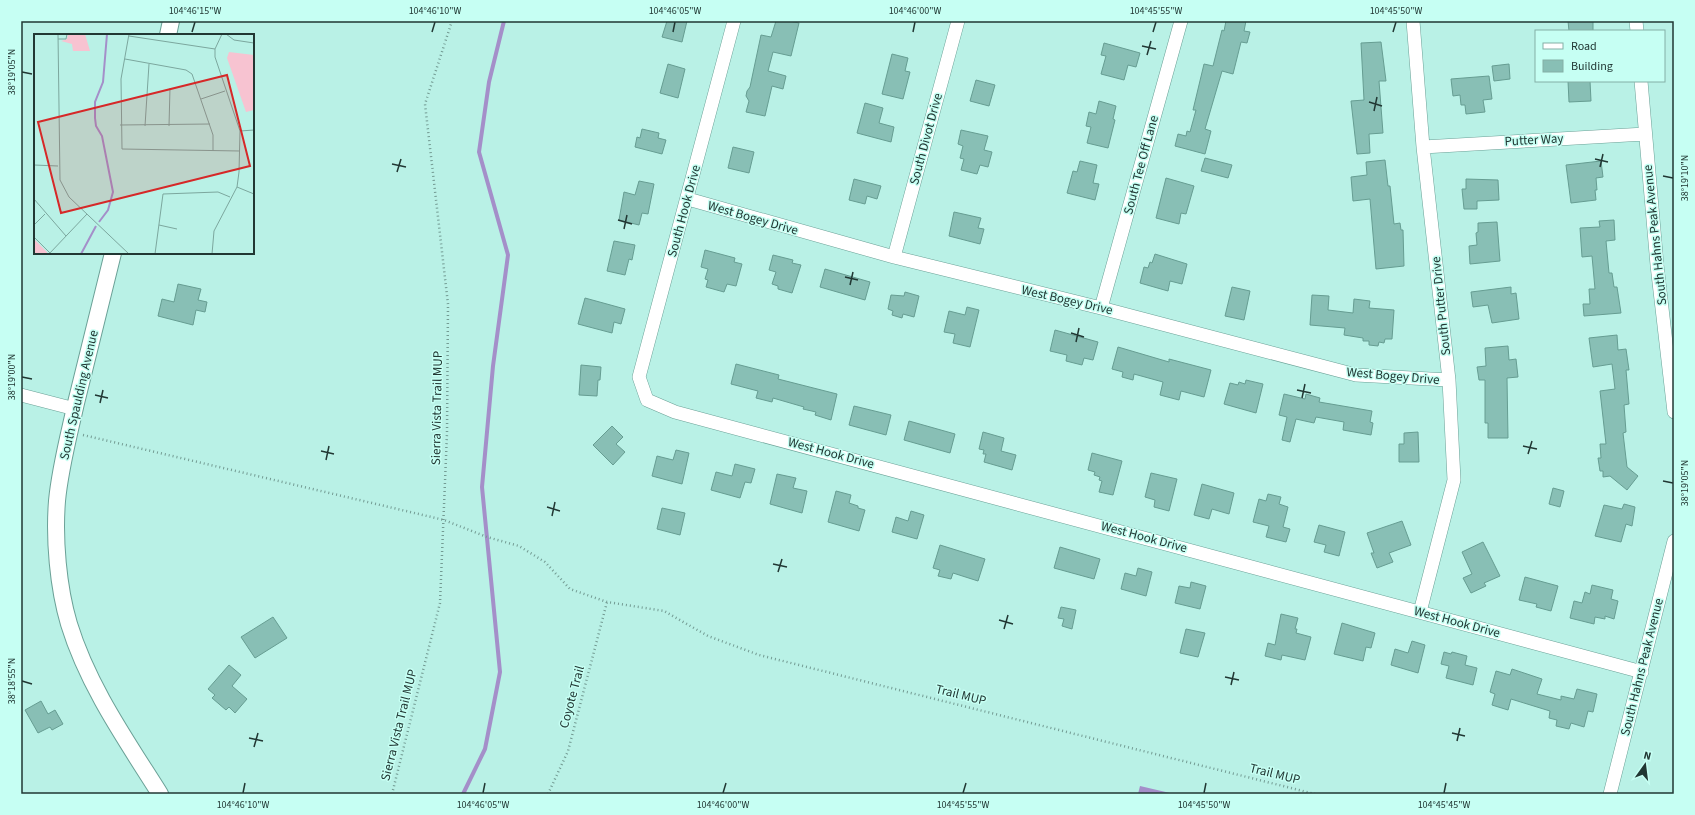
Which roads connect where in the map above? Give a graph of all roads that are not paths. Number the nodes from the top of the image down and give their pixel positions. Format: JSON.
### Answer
{"nodes":[{"id":1,"x":171,"y":21,"type":"edge"},
{"id":2,"x":734,"y":21,"type":"edge"},
{"id":3,"x":958,"y":21,"type":"edge"},
{"id":4,"x":1181,"y":21,"type":"edge"},
{"id":5,"x":1413,"y":21,"type":"edge"},
{"id":6,"x":168,"y":34,"type":"edge"},
{"id":7,"x":1641,"y":82,"type":"edge"},
{"id":8,"x":1645,"y":134,"type":"junction"},
{"id":9,"x":1423,"y":147,"type":"junction"},
{"id":10,"x":688,"y":200,"type":"junction"},
{"id":11,"x":114,"y":254,"type":"edge"},
{"id":12,"x":894,"y":257,"type":"junction"},
{"id":13,"x":1101,"y":308,"type":"junction"},
{"id":14,"x":1450,"y":380,"type":"junction"},
{"id":15,"x":21,"y":395,"type":"edge"},
{"id":16,"x":647,"y":400,"type":"joint"},
{"id":17,"x":75,"y":408,"type":"junction"},
{"id":18,"x":1674,"y":412,"type":"edge"},
{"id":19,"x":1674,"y":541,"type":"edge"},
{"id":20,"x":1420,"y":612,"type":"junction"},
{"id":21,"x":1642,"y":672,"type":"junction"},
{"id":22,"x":160,"y":794,"type":"edge"},
{"id":23,"x":1610,"y":794,"type":"edge"}],
"edges":[{"from":1,"to":6,"type":"street"},
{"from":2,"to":10,"type":"street","name":"South Hook Drive"},
{"from":3,"to":12,"type":"street","name":"South Divot Drive"},
{"from":4,"to":13,"type":"street","name":"South Tee Off Lane"},
{"from":5,"to":9,"type":"street","name":"South Putter Drive"},
{"from":7,"to":8,"type":"street","name":"South Hahns Peak Avenue"},
{"from":8,"to":9,"type":"street","name":"Putter Way"},
{"from":8,"to":18,"type":"street","name":"South Hahns Peak Avenue"},
{"from":9,"to":14,"type":"street","name":"South Putter Drive"},
{"from":10,"to":12,"type":"street","name":"West Bogey Drive"},
{"from":10,"to":16,"type":"street","name":"South Hook Drive"},
{"from":11,"to":17,"type":"street","name":"South Spaulding Avenue"},
{"from":12,"to":13,"type":"street","name":"West Bogey Drive"},
{"from":13,"to":14,"type":"street","name":"West Bogey Drive"},
{"from":14,"to":20,"type":"street","name":"South Putter Drive"},
{"from":15,"to":17,"type":"street"},
{"from":16,"to":20,"type":"street","name":"West Hook Drive"},
{"from":17,"to":22,"type":"street","name":"South Spaulding Avenue"},
{"from":19,"to":21,"type":"street","name":"South Hahns Peak Avenue"},
{"from":20,"to":21,"type":"street","name":"West Hook Drive"},
{"from":21,"to":23,"type":"street","name":"South Hahns Peak Avenue"}]}
